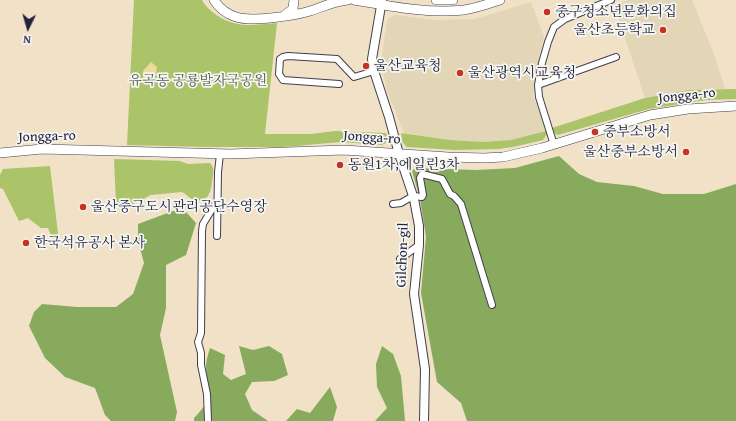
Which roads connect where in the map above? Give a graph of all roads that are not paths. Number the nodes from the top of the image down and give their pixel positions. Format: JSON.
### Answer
{"nodes":[{"id":1,"x":214,"y":0,"type":"edge"},
{"id":2,"x":294,"y":0,"type":"edge"},
{"id":3,"x":348,"y":0,"type":"edge"},
{"id":4,"x":354,"y":0,"type":"edge"},
{"id":5,"x":436,"y":0,"type":"edge"},
{"id":6,"x":453,"y":0,"type":"edge"},
{"id":7,"x":500,"y":0,"type":"edge"},
{"id":8,"x":611,"y":0,"type":"edge"},
{"id":9,"x":382,"y":2,"type":"edge"},
{"id":10,"x":282,"y":16,"type":"junction"},
{"id":11,"x":616,"y":57,"type":"dead end"},
{"id":12,"x":374,"y":71,"type":"junction"},
{"id":13,"x":339,"y":84,"type":"dead end"},
{"id":14,"x":538,"y":85,"type":"junction"},
{"id":15,"x":736,"y":106,"type":"edge"},
{"id":16,"x":554,"y":145,"type":"junction"},
{"id":17,"x":0,"y":153,"type":"edge"},
{"id":18,"x":220,"y":154,"type":"junction"},
{"id":19,"x":399,"y":154,"type":"junction"},
{"id":20,"x":413,"y":196,"type":"junction"},
{"id":21,"x":217,"y":201,"type":"junction"},
{"id":22,"x":393,"y":204,"type":"dead end"},
{"id":23,"x":217,"y":236,"type":"dead end"},
{"id":24,"x":419,"y":245,"type":"junction"},
{"id":25,"x":400,"y":259,"type":"dead end"},
{"id":26,"x":492,"y":305,"type":"dead end"},
{"id":27,"x":208,"y":421,"type":"edge"},
{"id":28,"x":424,"y":421,"type":"edge"}],
"edges":[{"from":1,"to":10,"type":"main road"},
{"from":2,"to":10,"type":"main road"},
{"from":3,"to":10,"type":"main road"},
{"from":4,"to":9,"type":"main road"},
{"from":5,"to":6,"type":"main road"},
{"from":7,"to":9,"type":"main road"},
{"from":8,"to":14,"type":"street"},
{"from":9,"to":12,"type":"street","name":"Gilchon-gil"},
{"from":11,"to":14,"type":"street"},
{"from":12,"to":13,"type":"street"},
{"from":12,"to":19,"type":"street","name":"Gilchon-gil"},
{"from":14,"to":16,"type":"street"},
{"from":15,"to":16,"type":"main road","name":"Jongga-ro"},
{"from":16,"to":19,"type":"main road","name":"Jongga-ro"},
{"from":17,"to":18,"type":"main road","name":"Jongga-ro"},
{"from":18,"to":19,"type":"main road","name":"Jongga-ro"},
{"from":18,"to":21,"type":"street"},
{"from":19,"to":20,"type":"street","name":"Gilchon-gil"},
{"from":20,"to":22,"type":"street"},
{"from":20,"to":24,"type":"street","name":"Gilchon-gil"},
{"from":20,"to":26,"type":"street"},
{"from":21,"to":23,"type":"street"},
{"from":21,"to":27,"type":"street"},
{"from":24,"to":25,"type":"street"},
{"from":24,"to":28,"type":"street","name":"Gilchon-gil"}]}
